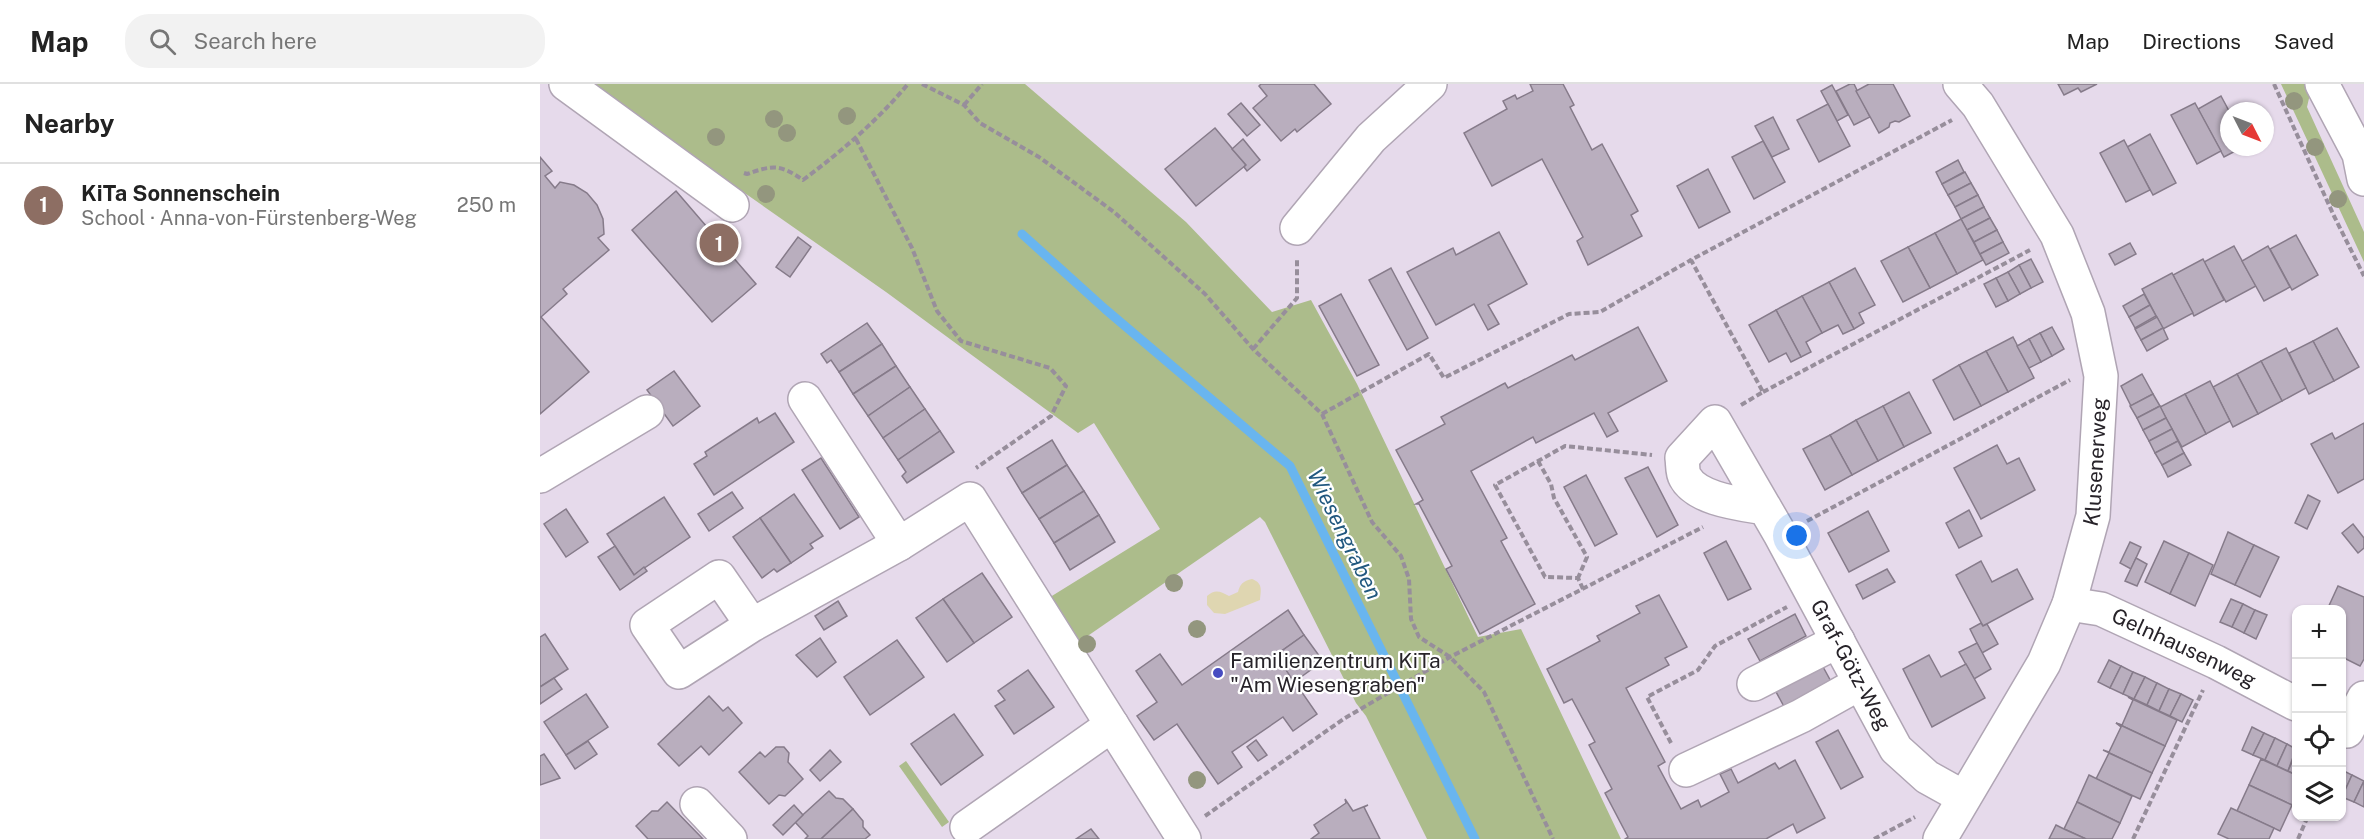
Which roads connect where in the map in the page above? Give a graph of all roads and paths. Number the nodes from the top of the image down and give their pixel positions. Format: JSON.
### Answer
{"nodes":[{"id":1,"x":566,"y":84,"type":"edge"},
{"id":2,"x":908,"y":84,"type":"edge"},
{"id":3,"x":922,"y":84,"type":"edge"},
{"id":4,"x":982,"y":84,"type":"edge"},
{"id":5,"x":1430,"y":84,"type":"edge"},
{"id":6,"x":2274,"y":84,"type":"edge"},
{"id":7,"x":2322,"y":84,"type":"edge"},
{"id":8,"x":1969,"y":95,"type":"edge"},
{"id":9,"x":963,"y":105,"type":"junction"},
{"id":10,"x":856,"y":138,"type":"junction"},
{"id":11,"x":738,"y":170,"type":"dead end"},
{"id":12,"x":2364,"y":179,"type":"edge"},
{"id":13,"x":732,"y":205,"type":"dead end"},
{"id":14,"x":1297,"y":228,"type":"joint"},
{"id":15,"x":2057,"y":235,"type":"junction"},
{"id":16,"x":1691,"y":260,"type":"junction"},
{"id":17,"x":2364,"y":276,"type":"edge"},
{"id":18,"x":1252,"y":349,"type":"junction"},
{"id":19,"x":2101,"y":376,"type":"junction"},
{"id":20,"x":1763,"y":392,"type":"junction"},
{"id":21,"x":805,"y":399,"type":"dead end"},
{"id":22,"x":647,"y":412,"type":"dead end"},
{"id":23,"x":1323,"y":414,"type":"junction"},
{"id":24,"x":1715,"y":422,"type":"junction"},
{"id":25,"x":1682,"y":458,"type":"junction"},
{"id":26,"x":1538,"y":461,"type":"junction"},
{"id":27,"x":540,"y":476,"type":"edge"},
{"id":28,"x":969,"y":499,"type":"junction"},
{"id":29,"x":1773,"y":521,"type":"junction"},
{"id":30,"x":1705,"y":526,"type":"dead end"},
{"id":31,"x":899,"y":544,"type":"junction"},
{"id":32,"x":1578,"y":578,"type":"junction"},
{"id":33,"x":1583,"y":589,"type":"junction"},
{"id":34,"x":1812,"y":593,"type":"junction"},
{"id":35,"x":2069,"y":604,"type":"junction"},
{"id":36,"x":752,"y":625,"type":"dead end"},
{"id":37,"x":1838,"y":641,"type":"junction"},
{"id":38,"x":1450,"y":657,"type":"junction"},
{"id":39,"x":2216,"y":662,"type":"junction"},
{"id":40,"x":1860,"y":683,"type":"junction"},
{"id":41,"x":1754,"y":684,"type":"dead end"},
{"id":42,"x":2364,"y":698,"type":"edge"},
{"id":43,"x":2292,"y":702,"type":"edge"},
{"id":44,"x":1112,"y":725,"type":"junction"},
{"id":45,"x":2351,"y":732,"type":"edge"},
{"id":46,"x":1679,"y":757,"type":"joint"},
{"id":47,"x":1963,"y":797,"type":"junction"},
{"id":48,"x":697,"y":804,"type":"dead end"},
{"id":49,"x":2306,"y":821,"type":"edge"},
{"id":50,"x":967,"y":827,"type":"dead end"},
{"id":51,"x":1182,"y":836,"type":"edge"},
{"id":52,"x":730,"y":839,"type":"edge"},
{"id":53,"x":1553,"y":839,"type":"edge"},
{"id":54,"x":1940,"y":839,"type":"edge"},
{"id":55,"x":2133,"y":839,"type":"edge"},
{"id":56,"x":2298,"y":839,"type":"edge"}],
"edges":[{"from":1,"to":13,"type":"street"},
{"from":2,"to":10,"type":"path"},
{"from":3,"to":9,"type":"path"},
{"from":4,"to":9,"type":"path"},
{"from":5,"to":14,"type":"street"},
{"from":6,"to":17,"type":"path"},
{"from":7,"to":12,"type":"street"},
{"from":8,"to":15,"type":"street","name":"Klusenerweg"},
{"from":8,"to":16,"type":"path"},
{"from":9,"to":18,"type":"path"},
{"from":10,"to":11,"type":"path"},
{"from":10,"to":28,"type":"path"},
{"from":14,"to":18,"type":"path"},
{"from":15,"to":19,"type":"street","name":"Klusenerweg"},
{"from":15,"to":20,"type":"path"},
{"from":16,"to":20,"type":"path"},
{"from":16,"to":23,"type":"path"},
{"from":18,"to":23,"type":"path"},
{"from":19,"to":29,"type":"path"},
{"from":19,"to":35,"type":"street","name":"Klusenerweg"},
{"from":20,"to":24,"type":"path"},
{"from":21,"to":31,"type":"street"},
{"from":22,"to":27,"type":"street"},
{"from":23,"to":38,"type":"path"},
{"from":24,"to":25,"type":"street"},
{"from":24,"to":29,"type":"street","name":"Graf-Götz-Weg"},
{"from":25,"to":26,"type":"path"},
{"from":25,"to":29,"type":"street"},
{"from":26,"to":32,"type":"path"},
{"from":26,"to":32,"type":"path"},
{"from":28,"to":31,"type":"street"},
{"from":28,"to":44,"type":"street"},
{"from":29,"to":34,"type":"street","name":"Graf-Götz-Weg"},
{"from":30,"to":33,"type":"path"},
{"from":31,"to":36,"type":"street"},
{"from":32,"to":33,"type":"path"},
{"from":33,"to":38,"type":"path"},
{"from":34,"to":37,"type":"street","name":"Graf-Götz-Weg"},
{"from":34,"to":46,"type":"path"},
{"from":35,"to":39,"type":"street","name":"Gelnhausenweg"},
{"from":35,"to":47,"type":"street","name":"Klusenerweg"},
{"from":37,"to":40,"type":"street","name":"Graf-Götz-Weg"},
{"from":37,"to":41,"type":"street"},
{"from":38,"to":51,"type":"path"},
{"from":38,"to":53,"type":"path"},
{"from":39,"to":43,"type":"street","name":"Gelnhausenweg"},
{"from":39,"to":55,"type":"path"},
{"from":40,"to":46,"type":"street"},
{"from":40,"to":47,"type":"street","name":"Graf-Götz-Weg"},
{"from":42,"to":45,"type":"street"},
{"from":44,"to":50,"type":"street"},
{"from":44,"to":51,"type":"street"},
{"from":47,"to":54,"type":"street","name":"Klusenerweg"},
{"from":48,"to":52,"type":"street"},
{"from":49,"to":56,"type":"path"}]}
